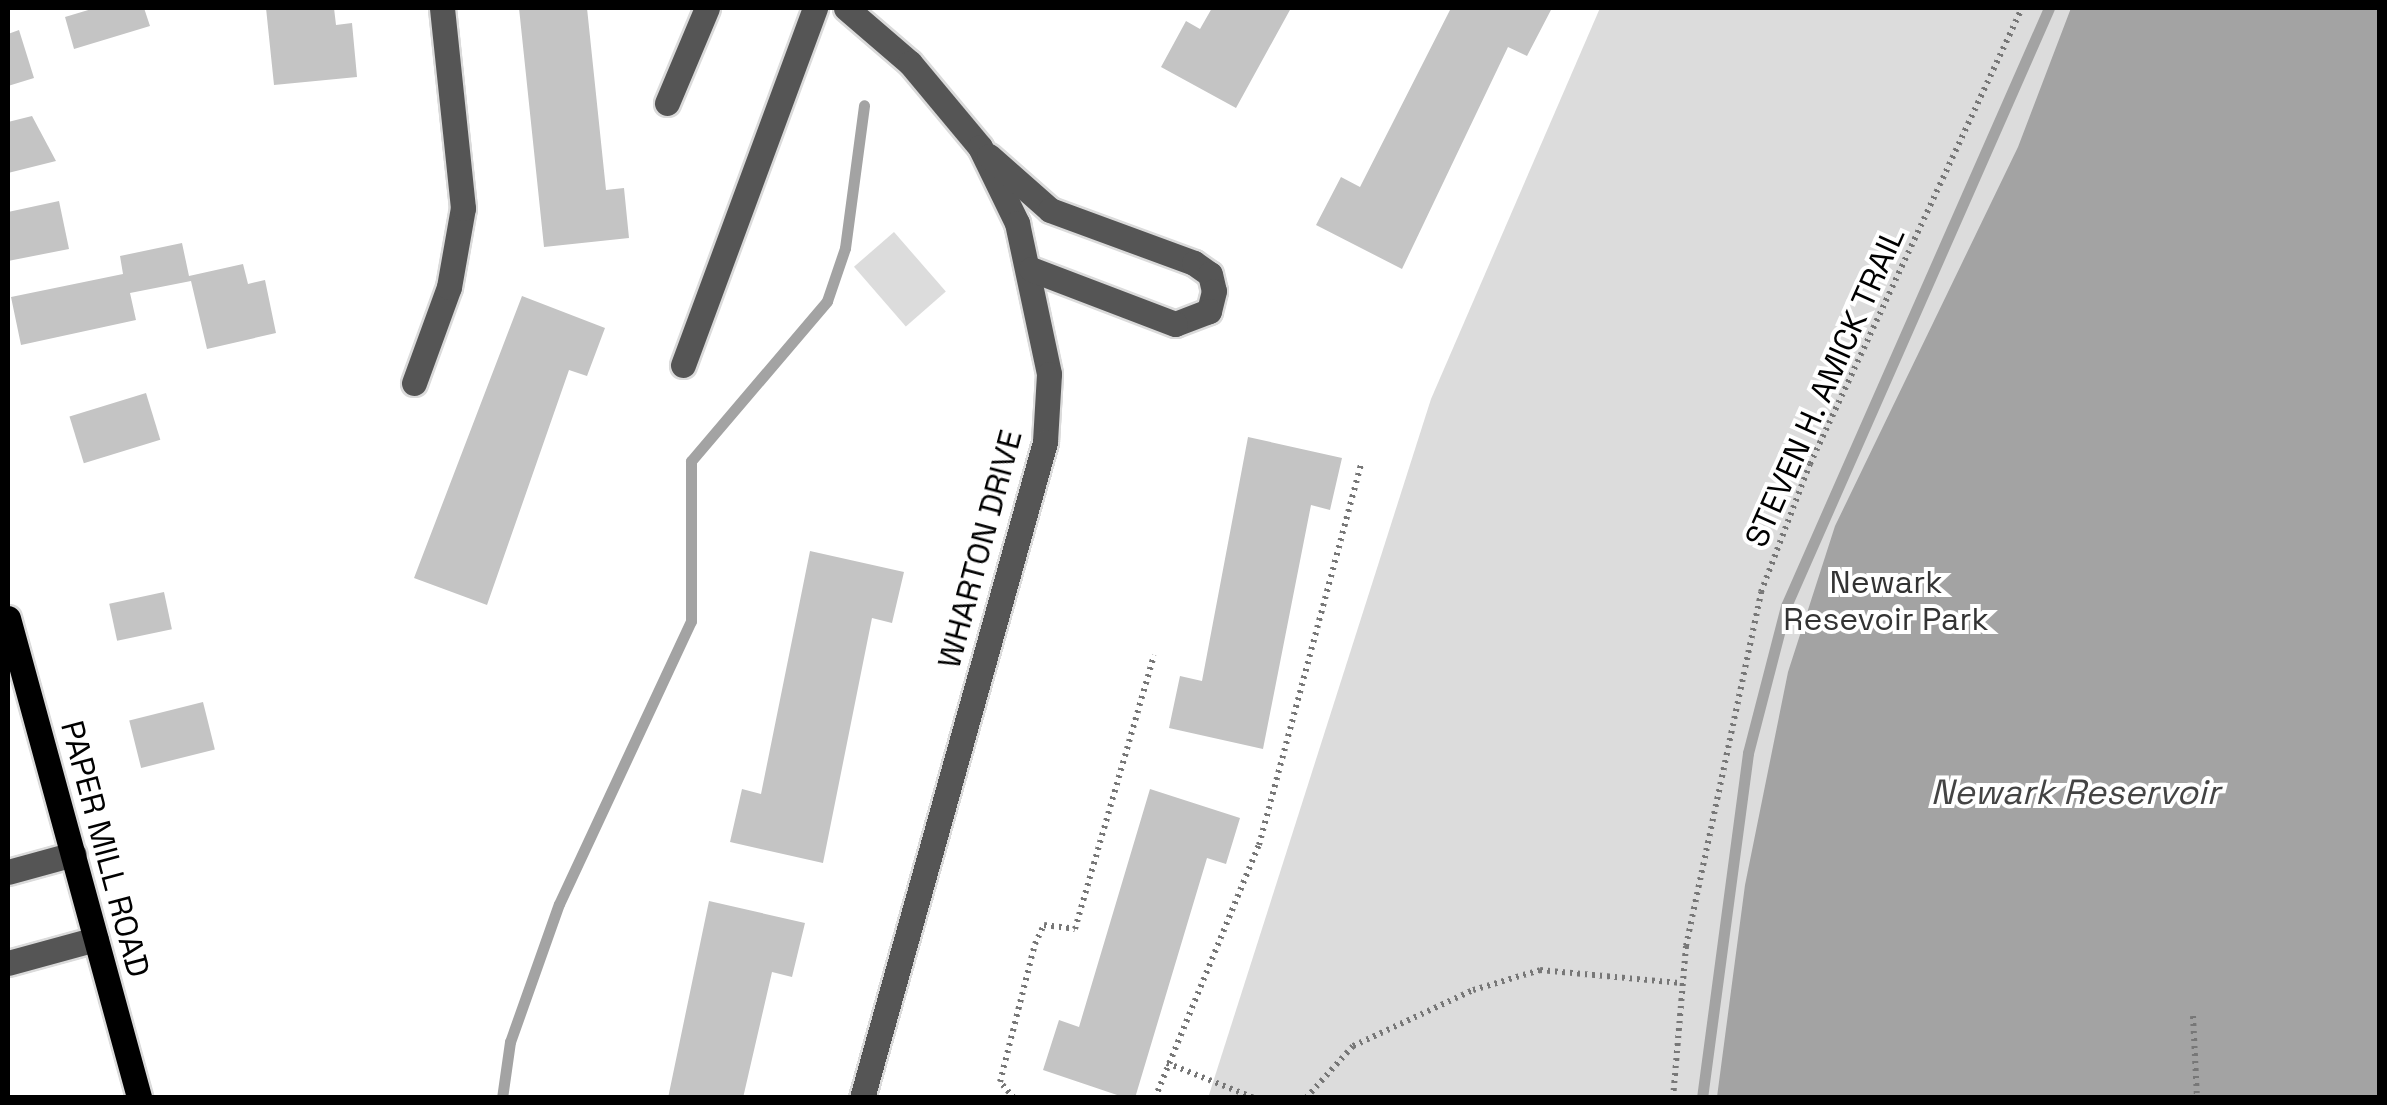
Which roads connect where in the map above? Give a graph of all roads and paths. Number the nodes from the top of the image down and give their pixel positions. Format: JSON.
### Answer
{"nodes":[{"id":1,"x":442,"y":8,"type":"edge"},
{"id":2,"x":707,"y":8,"type":"edge"},
{"id":3,"x":815,"y":8,"type":"edge"},
{"id":4,"x":846,"y":8,"type":"edge"},
{"id":5,"x":2022,"y":8,"type":"edge"},
{"id":6,"x":667,"y":103,"type":"dead end"},
{"id":7,"x":980,"y":147,"type":"junction"},
{"id":8,"x":1031,"y":269,"type":"junction"},
{"id":9,"x":683,"y":366,"type":"dead end"},
{"id":10,"x":414,"y":383,"type":"dead end"},
{"id":11,"x":1361,"y":464,"type":"dead end"},
{"id":12,"x":8,"y":618,"type":"edge"},
{"id":13,"x":1154,"y":655,"type":"dead end"},
{"id":14,"x":74,"y":854,"type":"junction"},
{"id":15,"x":8,"y":872,"type":"edge"},
{"id":16,"x":96,"y":939,"type":"junction"},
{"id":17,"x":8,"y":963,"type":"edge"},
{"id":18,"x":1681,"y":983,"type":"junction"},
{"id":19,"x":2193,"y":1016,"type":"dead end"},
{"id":20,"x":1167,"y":1063,"type":"junction"},
{"id":21,"x":135,"y":1097,"type":"edge"},
{"id":22,"x":862,"y":1098,"type":"edge"},
{"id":23,"x":1014,"y":1098,"type":"edge"},
{"id":24,"x":1155,"y":1098,"type":"edge"},
{"id":25,"x":1254,"y":1098,"type":"edge"},
{"id":26,"x":1306,"y":1098,"type":"edge"},
{"id":27,"x":1673,"y":1098,"type":"edge"},
{"id":28,"x":2197,"y":1098,"type":"edge"}],
"edges":[{"from":1,"to":10,"type":"street"},
{"from":2,"to":6,"type":"street"},
{"from":3,"to":9,"type":"street"},
{"from":4,"to":7,"type":"street","name":"WHARTON DRIVE"},
{"from":5,"to":18,"type":"path","name":"STEVEN H. AMICK TRAIL"},
{"from":7,"to":8,"type":"street","name":"WHARTON DRIVE"},
{"from":7,"to":8,"type":"street"},
{"from":8,"to":22,"type":"street","name":"WHARTON DRIVE"},
{"from":11,"to":20,"type":"path"},
{"from":12,"to":14,"type":"main road","name":"PAPER MILL ROAD"},
{"from":13,"to":23,"type":"path"},
{"from":14,"to":15,"type":"street"},
{"from":14,"to":16,"type":"main road","name":"PAPER MILL ROAD"},
{"from":16,"to":17,"type":"street"},
{"from":16,"to":21,"type":"main road","name":"PAPER MILL ROAD"},
{"from":18,"to":26,"type":"path"},
{"from":18,"to":27,"type":"path","name":"STEVEN H. AMICK TRAIL"},
{"from":19,"to":28,"type":"path"},
{"from":20,"to":24,"type":"path"},
{"from":20,"to":25,"type":"path"}]}
